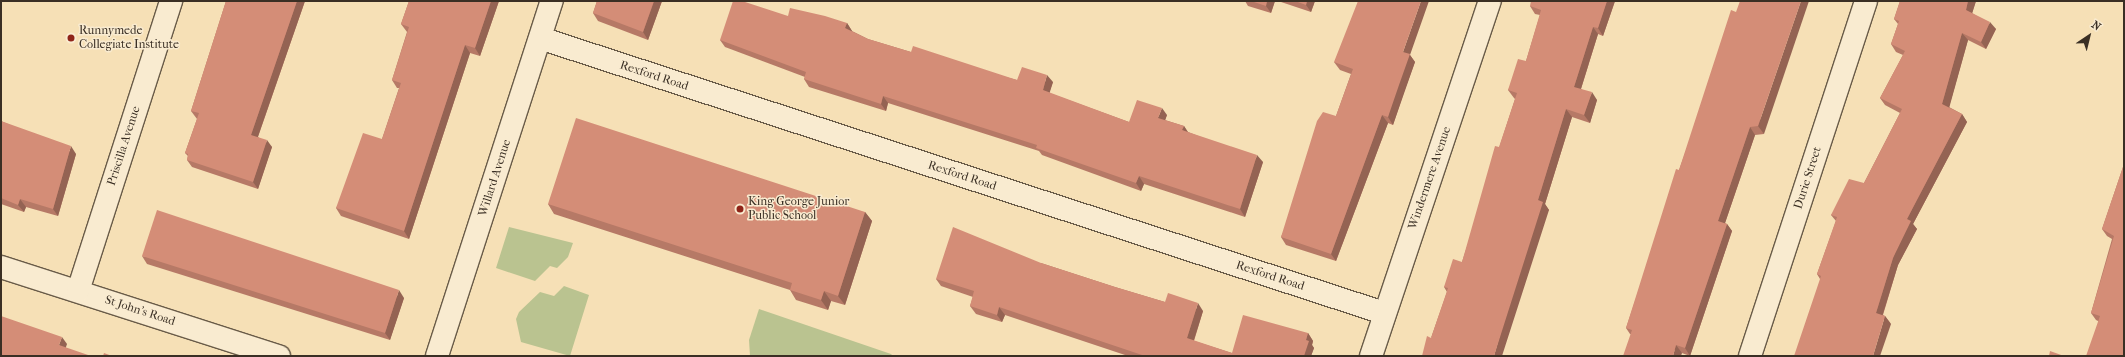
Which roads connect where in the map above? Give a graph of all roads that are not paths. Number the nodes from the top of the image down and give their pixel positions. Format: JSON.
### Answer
{"nodes":[{"id":1,"x":171,"y":1,"type":"edge"},
{"id":2,"x":552,"y":1,"type":"edge"},
{"id":3,"x":1490,"y":1,"type":"edge"},
{"id":4,"x":1866,"y":1,"type":"edge"},
{"id":5,"x":540,"y":38,"type":"junction"},
{"id":6,"x":1,"y":266,"type":"edge"},
{"id":7,"x":78,"y":291,"type":"junction"},
{"id":8,"x":1384,"y":313,"type":"junction"},
{"id":9,"x":279,"y":356,"type":"edge"},
{"id":10,"x":437,"y":356,"type":"edge"},
{"id":11,"x":1371,"y":356,"type":"edge"},
{"id":12,"x":1750,"y":356,"type":"edge"}],
"edges":[{"from":1,"to":7,"type":"street","name":"Priscilla Avenue"},
{"from":2,"to":5,"type":"street","name":"Willard Avenue"},
{"from":3,"to":8,"type":"street","name":"Windermere Avenue"},
{"from":4,"to":12,"type":"street","name":"Durie Street"},
{"from":5,"to":8,"type":"street","name":"Rexford Road"},
{"from":5,"to":10,"type":"street","name":"Willard Avenue"},
{"from":6,"to":7,"type":"street","name":"St John's Road"},
{"from":7,"to":9,"type":"street","name":"St John's Road"},
{"from":8,"to":11,"type":"street","name":"Windermere Avenue"}]}
